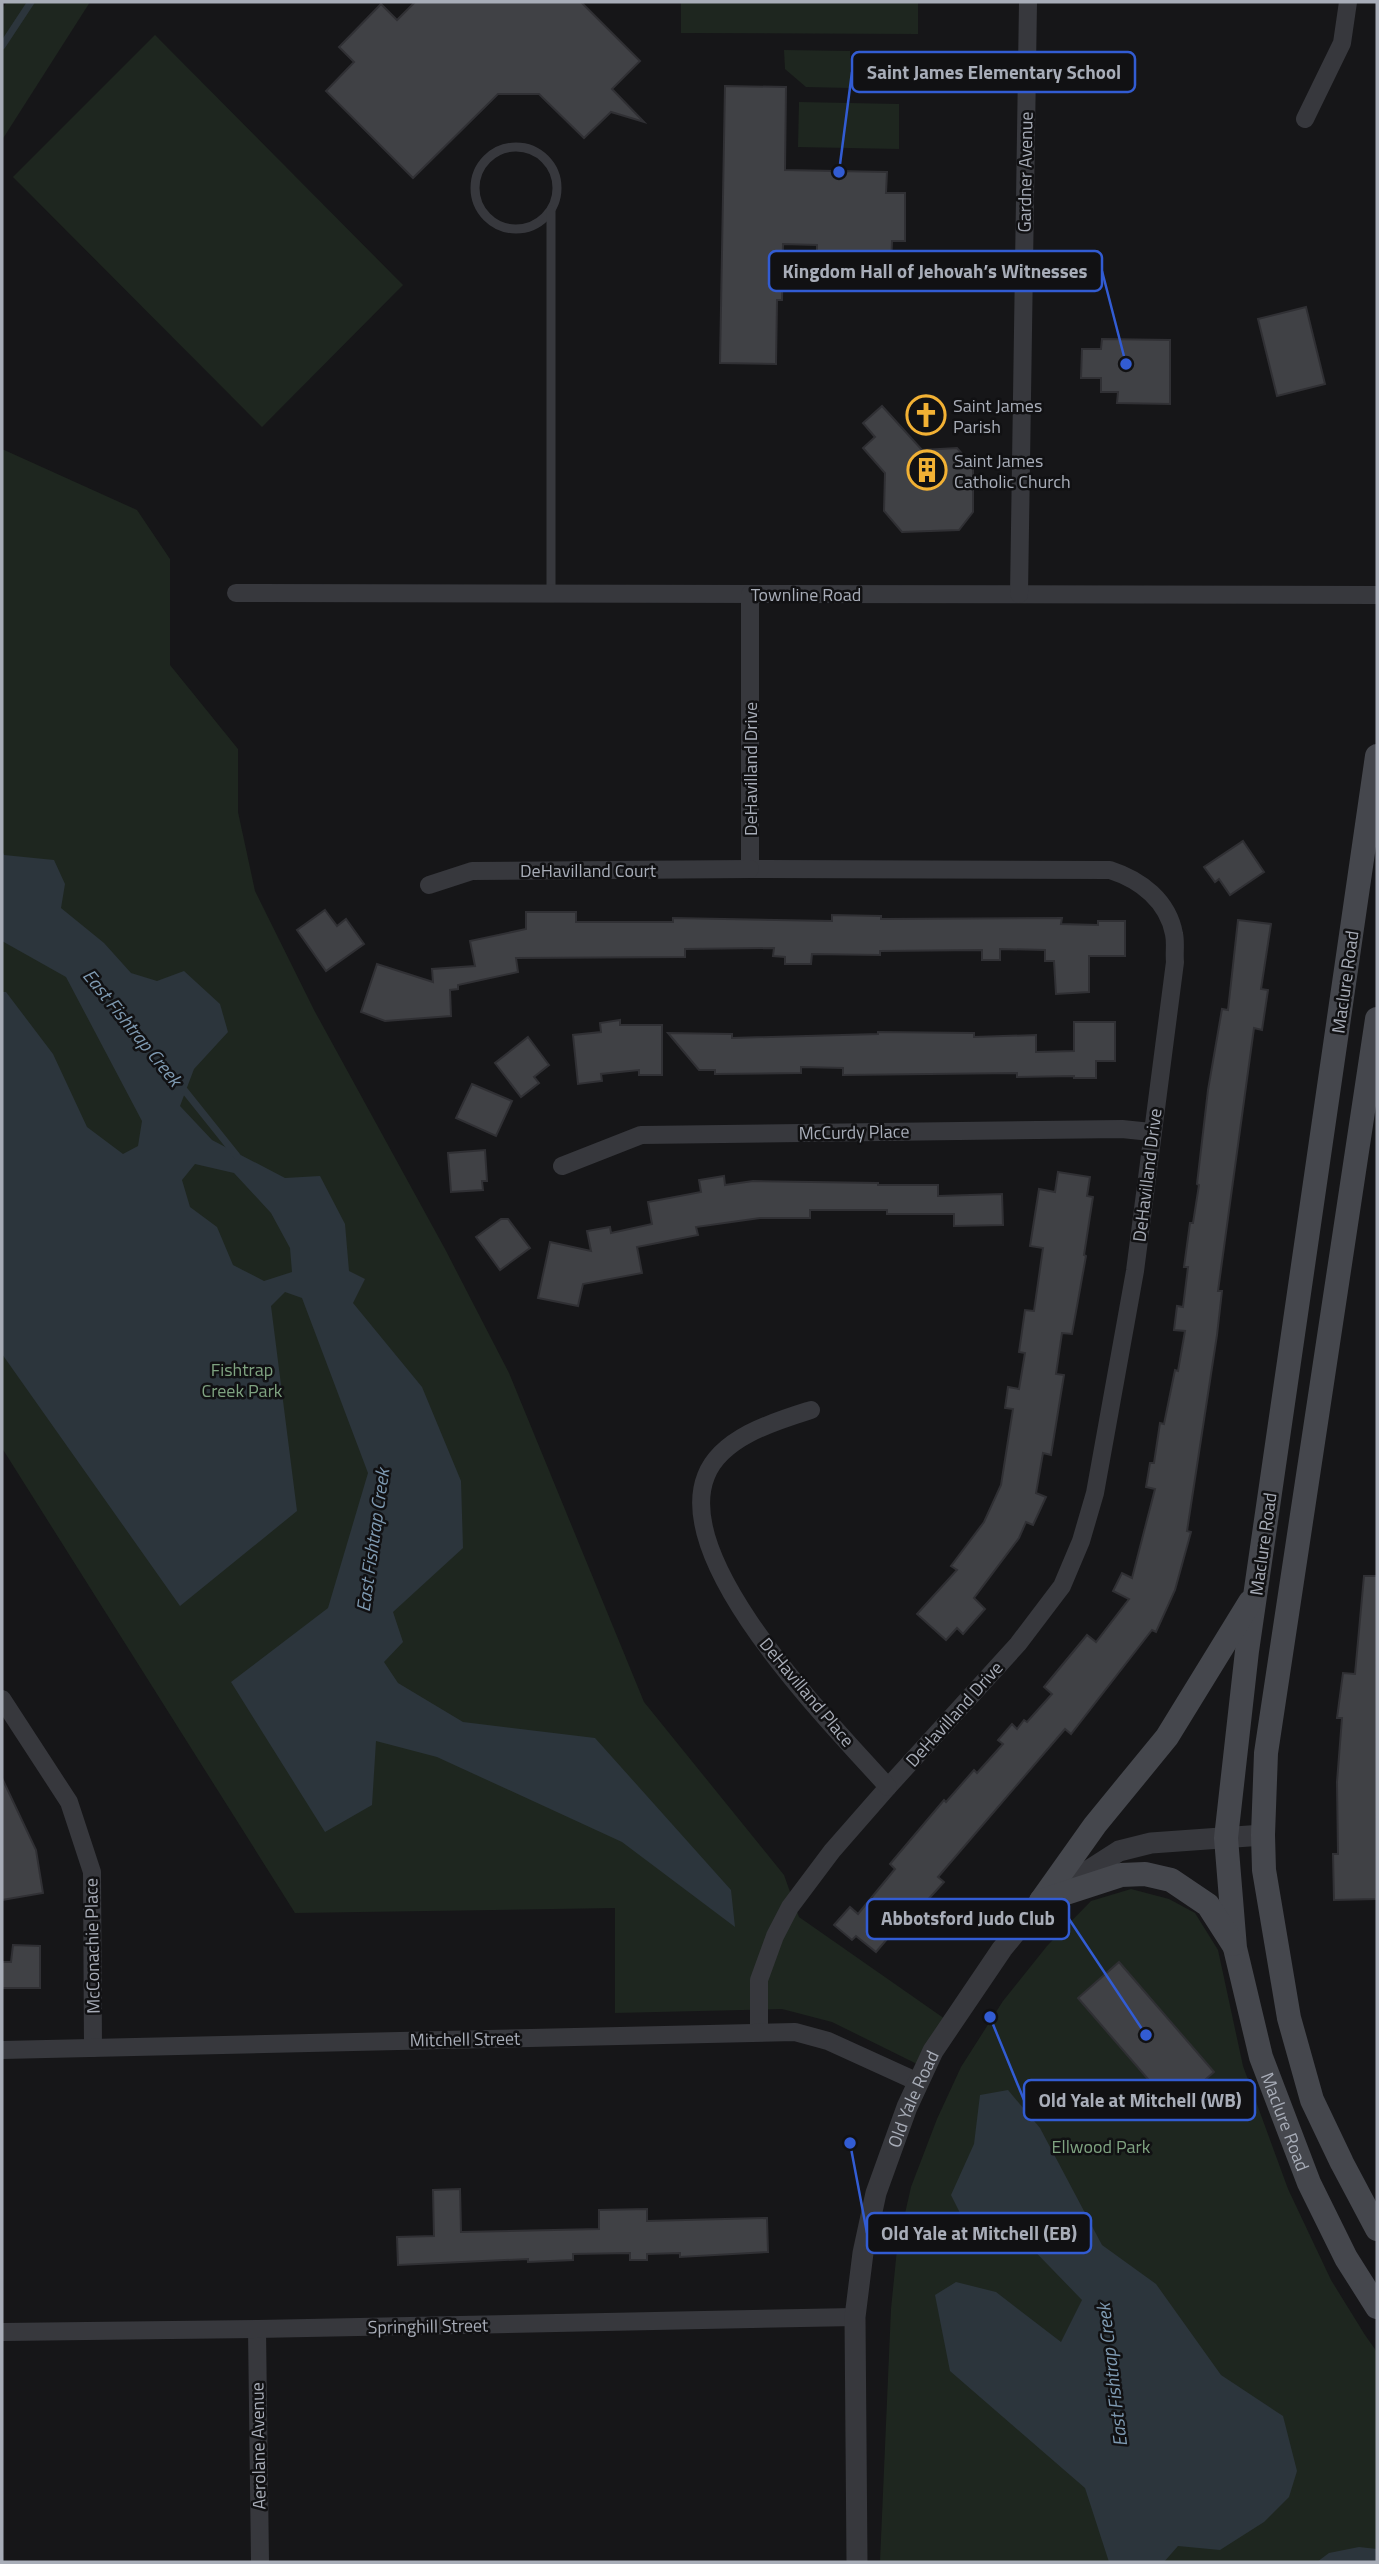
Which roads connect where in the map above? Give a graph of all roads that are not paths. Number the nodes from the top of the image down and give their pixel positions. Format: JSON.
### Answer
{"nodes":[{"id":1,"x":1028,"y":2,"type":"edge"},
{"id":2,"x":1348,"y":2,"type":"edge"},
{"id":3,"x":1305,"y":119,"type":"dead end"},
{"id":4,"x":551,"y":209,"type":"junction"},
{"id":5,"x":236,"y":593,"type":"dead end"},
{"id":6,"x":551,"y":594,"type":"junction"},
{"id":7,"x":750,"y":594,"type":"junction"},
{"id":8,"x":1019,"y":594,"type":"junction"},
{"id":9,"x":1377,"y":595,"type":"edge"},
{"id":10,"x":1377,"y":757,"type":"edge"},
{"id":11,"x":750,"y":869,"type":"junction"},
{"id":12,"x":429,"y":886,"type":"dead end"},
{"id":13,"x":1377,"y":1019,"type":"edge"},
{"id":14,"x":1152,"y":1132,"type":"junction"},
{"id":15,"x":562,"y":1166,"type":"dead end"},
{"id":16,"x":811,"y":1410,"type":"dead end"},
{"id":17,"x":1256,"y":1592,"type":"junction"},
{"id":18,"x":2,"y":1699,"type":"edge"},
{"id":19,"x":888,"y":1787,"type":"junction"},
{"id":20,"x":1262,"y":1835,"type":"junction"},
{"id":21,"x":1226,"y":1838,"type":"junction"},
{"id":22,"x":1041,"y":1901,"type":"junction"},
{"id":23,"x":1235,"y":1948,"type":"junction"},
{"id":24,"x":759,"y":2031,"type":"junction"},
{"id":25,"x":93,"y":2048,"type":"junction"},
{"id":26,"x":2,"y":2049,"type":"edge"},
{"id":27,"x":918,"y":2082,"type":"junction"},
{"id":28,"x":1377,"y":2229,"type":"edge"},
{"id":29,"x":1377,"y":2306,"type":"edge"},
{"id":30,"x":855,"y":2317,"type":"junction"},
{"id":31,"x":257,"y":2329,"type":"junction"},
{"id":32,"x":2,"y":2332,"type":"edge"},
{"id":33,"x":260,"y":2562,"type":"edge"},
{"id":34,"x":857,"y":2562,"type":"edge"}],
"edges":[{"from":1,"to":8,"type":"street","name":"Gardner Avenue"},
{"from":2,"to":3,"type":"street"},
{"from":4,"to":4,"type":"lane"},
{"from":4,"to":6,"type":"lane"},
{"from":5,"to":6,"type":"street","name":"Townline Road"},
{"from":6,"to":7,"type":"street","name":"Townline Road"},
{"from":7,"to":8,"type":"street","name":"Townline Road"},
{"from":7,"to":11,"type":"street","name":"DeHavilland Drive"},
{"from":8,"to":9,"type":"street","name":"Townline Road"},
{"from":10,"to":17,"type":"main road","name":"Maclure Road"},
{"from":11,"to":12,"type":"street","name":"DeHavilland Court"},
{"from":11,"to":14,"type":"street","name":"DeHavilland Drive"},
{"from":13,"to":20,"type":"main road","name":"Maclure Road"},
{"from":14,"to":15,"type":"street","name":"McCurdy Place"},
{"from":14,"to":19,"type":"street","name":"DeHavilland Drive"},
{"from":16,"to":19,"type":"street","name":"DeHavilland Place"},
{"from":17,"to":21,"type":"main road","name":"Maclure Road"},
{"from":17,"to":22,"type":"main road"},
{"from":18,"to":25,"type":"street","name":"McConachie Place"},
{"from":19,"to":24,"type":"street","name":"DeHavilland Drive"},
{"from":20,"to":21,"type":"street","name":"Old Yale Road"},
{"from":20,"to":28,"type":"main road","name":"Maclure Road"},
{"from":21,"to":22,"type":"street","name":"Old Yale Road"},
{"from":21,"to":23,"type":"main road","name":"Maclure Road"},
{"from":22,"to":23,"type":"main road"},
{"from":22,"to":27,"type":"street","name":"Old Yale Road"},
{"from":23,"to":29,"type":"main road","name":"Maclure Road"},
{"from":24,"to":25,"type":"street","name":"Mitchell Street"},
{"from":24,"to":27,"type":"street","name":"Mitchell Street"},
{"from":25,"to":26,"type":"street","name":"Mitchell Street"},
{"from":27,"to":30,"type":"street","name":"Old Yale Road"},
{"from":30,"to":31,"type":"street","name":"Springhill Street"},
{"from":30,"to":34,"type":"street","name":"Old Yale Road"},
{"from":31,"to":32,"type":"street","name":"Springhill Street"},
{"from":31,"to":33,"type":"street","name":"Aerolane Avenue"}]}
